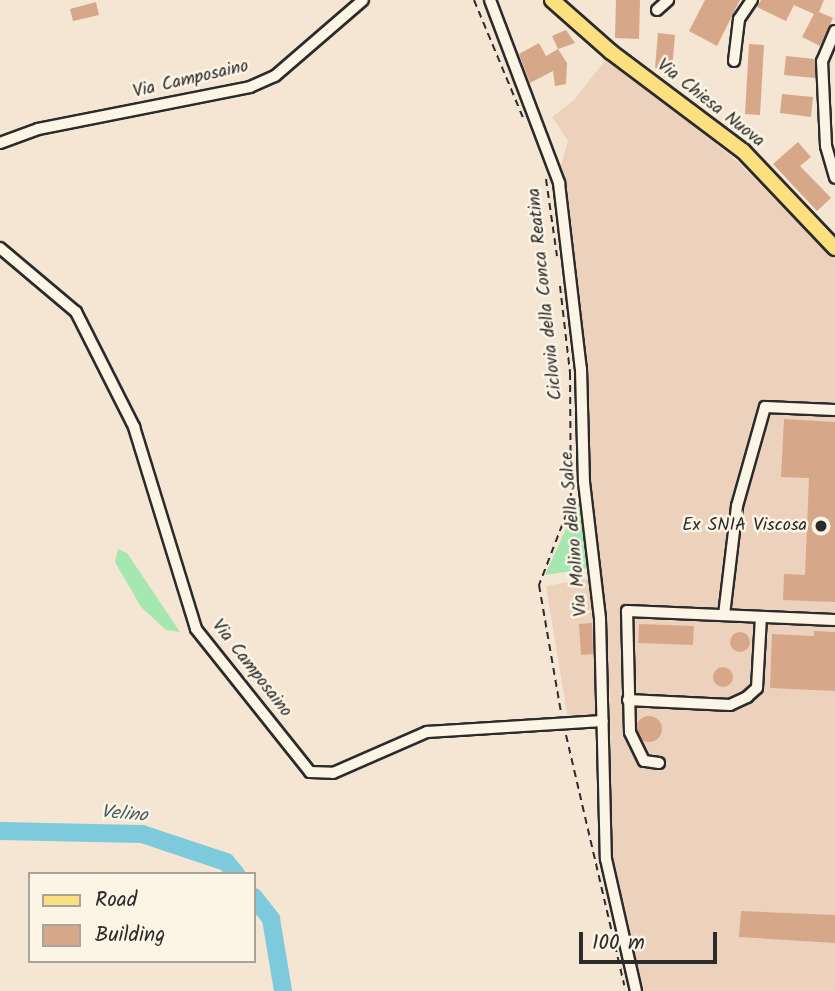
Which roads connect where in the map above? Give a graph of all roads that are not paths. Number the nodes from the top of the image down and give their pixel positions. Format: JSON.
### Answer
{"nodes":[{"id":1,"x":363,"y":0,"type":"edge"},
{"id":2,"x":490,"y":0,"type":"edge"},
{"id":3,"x":552,"y":0,"type":"edge"},
{"id":4,"x":668,"y":0,"type":"edge"},
{"id":5,"x":752,"y":0,"type":"edge"},
{"id":6,"x":657,"y":10,"type":"dead end"},
{"id":7,"x":835,"y":31,"type":"edge"},
{"id":8,"x":734,"y":61,"type":"dead end"},
{"id":9,"x":0,"y":143,"type":"edge"},
{"id":10,"x":835,"y":178,"type":"edge"},
{"id":11,"x":0,"y":248,"type":"edge"},
{"id":12,"x":835,"y":248,"type":"edge"},
{"id":13,"x":835,"y":410,"type":"edge"},
{"id":14,"x":724,"y":615,"type":"junction"},
{"id":15,"x":761,"y":617,"type":"junction"},
{"id":16,"x":835,"y":620,"type":"edge"},
{"id":17,"x":628,"y":700,"type":"junction"},
{"id":18,"x":603,"y":721,"type":"junction"},
{"id":19,"x":659,"y":763,"type":"dead end"},
{"id":20,"x":636,"y":991,"type":"edge"}],
"edges":[{"from":1,"to":9,"type":"street","name":"Via Camposaino"},
{"from":2,"to":18,"type":"street","name":"Via Molino della Salce"},
{"from":3,"to":12,"type":"main road","name":"Via Chiesa Nuova"},
{"from":4,"to":6,"type":"street"},
{"from":5,"to":8,"type":"street"},
{"from":7,"to":10,"type":"street"},
{"from":11,"to":18,"type":"street","name":"Via Camposaino"},
{"from":13,"to":14,"type":"street"},
{"from":14,"to":15,"type":"street"},
{"from":14,"to":17,"type":"street"},
{"from":15,"to":16,"type":"street"},
{"from":15,"to":17,"type":"street"},
{"from":17,"to":19,"type":"street"},
{"from":18,"to":20,"type":"street","name":"Via Molino della Salce"}]}
